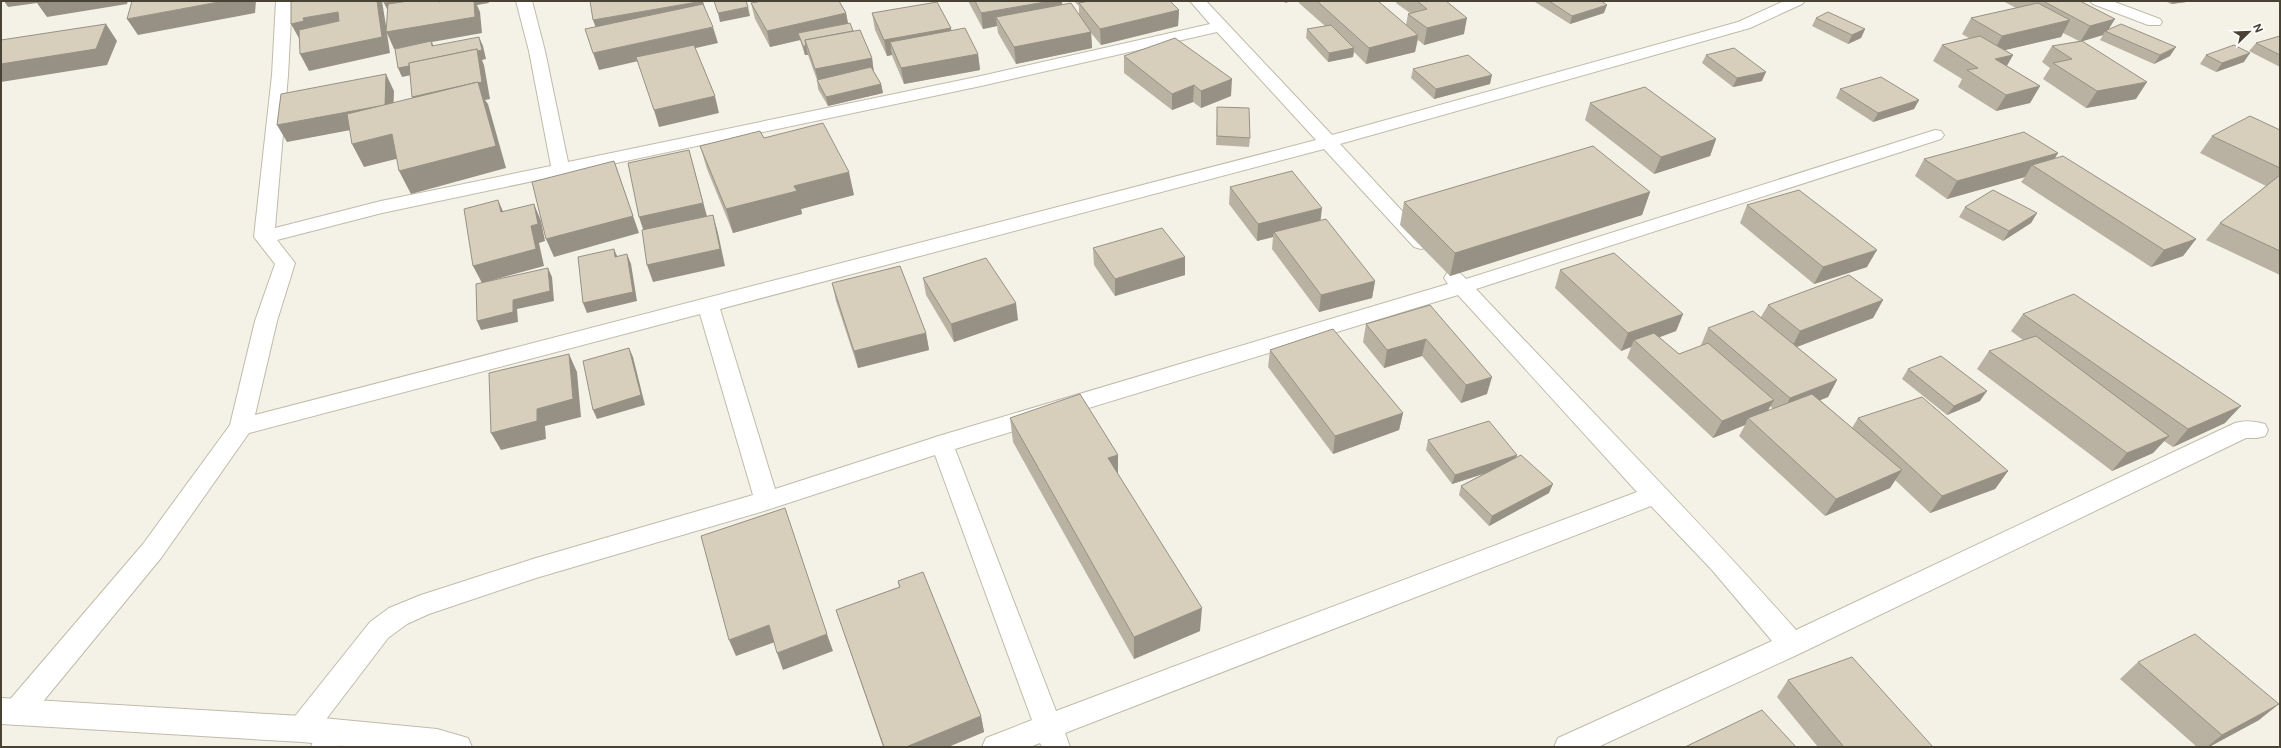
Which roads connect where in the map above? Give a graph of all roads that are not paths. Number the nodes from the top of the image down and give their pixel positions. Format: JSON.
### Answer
{"nodes":[{"id":1,"x":284,"y":1,"type":"edge"},
{"id":2,"x":524,"y":1,"type":"edge"},
{"id":3,"x":1198,"y":1,"type":"edge"},
{"id":4,"x":1797,"y":1,"type":"edge"},
{"id":5,"x":2098,"y":1,"type":"edge"},
{"id":6,"x":2154,"y":22,"type":"dead end"},
{"id":7,"x":1221,"y":26,"type":"junction"},
{"id":8,"x":1935,"y":135,"type":"dead end"},
{"id":9,"x":1328,"y":142,"type":"junction"},
{"id":10,"x":561,"y":171,"type":"junction"},
{"id":11,"x":264,"y":237,"type":"junction"},
{"id":12,"x":1462,"y":288,"type":"junction"},
{"id":13,"x":708,"y":304,"type":"junction"},
{"id":14,"x":242,"y":428,"type":"junction"},
{"id":15,"x":2257,"y":430,"type":"dead end"},
{"id":16,"x":942,"y":444,"type":"junction"},
{"id":17,"x":1655,"y":495,"type":"junction"},
{"id":18,"x":766,"y":501,"type":"junction"},
{"id":19,"x":1792,"y":645,"type":"junction"},
{"id":20,"x":9,"y":711,"type":"edge"},
{"id":21,"x":302,"y":730,"type":"junction"},
{"id":22,"x":1052,"y":736,"type":"edge"},
{"id":23,"x":328,"y":740,"type":"edge"},
{"id":24,"x":458,"y":747,"type":"edge"},
{"id":25,"x":996,"y":747,"type":"edge"},
{"id":26,"x":1568,"y":747,"type":"edge"}],
"edges":[{"from":1,"to":11,"type":"street"},
{"from":2,"to":10,"type":"street"},
{"from":3,"to":7,"type":"street"},
{"from":4,"to":9,"type":"street"},
{"from":5,"to":6,"type":"street"},
{"from":7,"to":9,"type":"street"},
{"from":7,"to":10,"type":"street"},
{"from":8,"to":12,"type":"street"},
{"from":9,"to":12,"type":"street"},
{"from":9,"to":13,"type":"street"},
{"from":10,"to":11,"type":"street"},
{"from":11,"to":14,"type":"street"},
{"from":12,"to":16,"type":"street"},
{"from":12,"to":17,"type":"street"},
{"from":13,"to":14,"type":"street"},
{"from":13,"to":18,"type":"street"},
{"from":14,"to":20,"type":"street"},
{"from":15,"to":19,"type":"street"},
{"from":16,"to":18,"type":"street"},
{"from":16,"to":22,"type":"street"},
{"from":17,"to":19,"type":"street"},
{"from":17,"to":22,"type":"street"},
{"from":18,"to":21,"type":"street"},
{"from":19,"to":26,"type":"street"},
{"from":20,"to":21,"type":"street"},
{"from":21,"to":23,"type":"street"},
{"from":22,"to":25,"type":"street"},
{"from":23,"to":24,"type":"street"}]}
